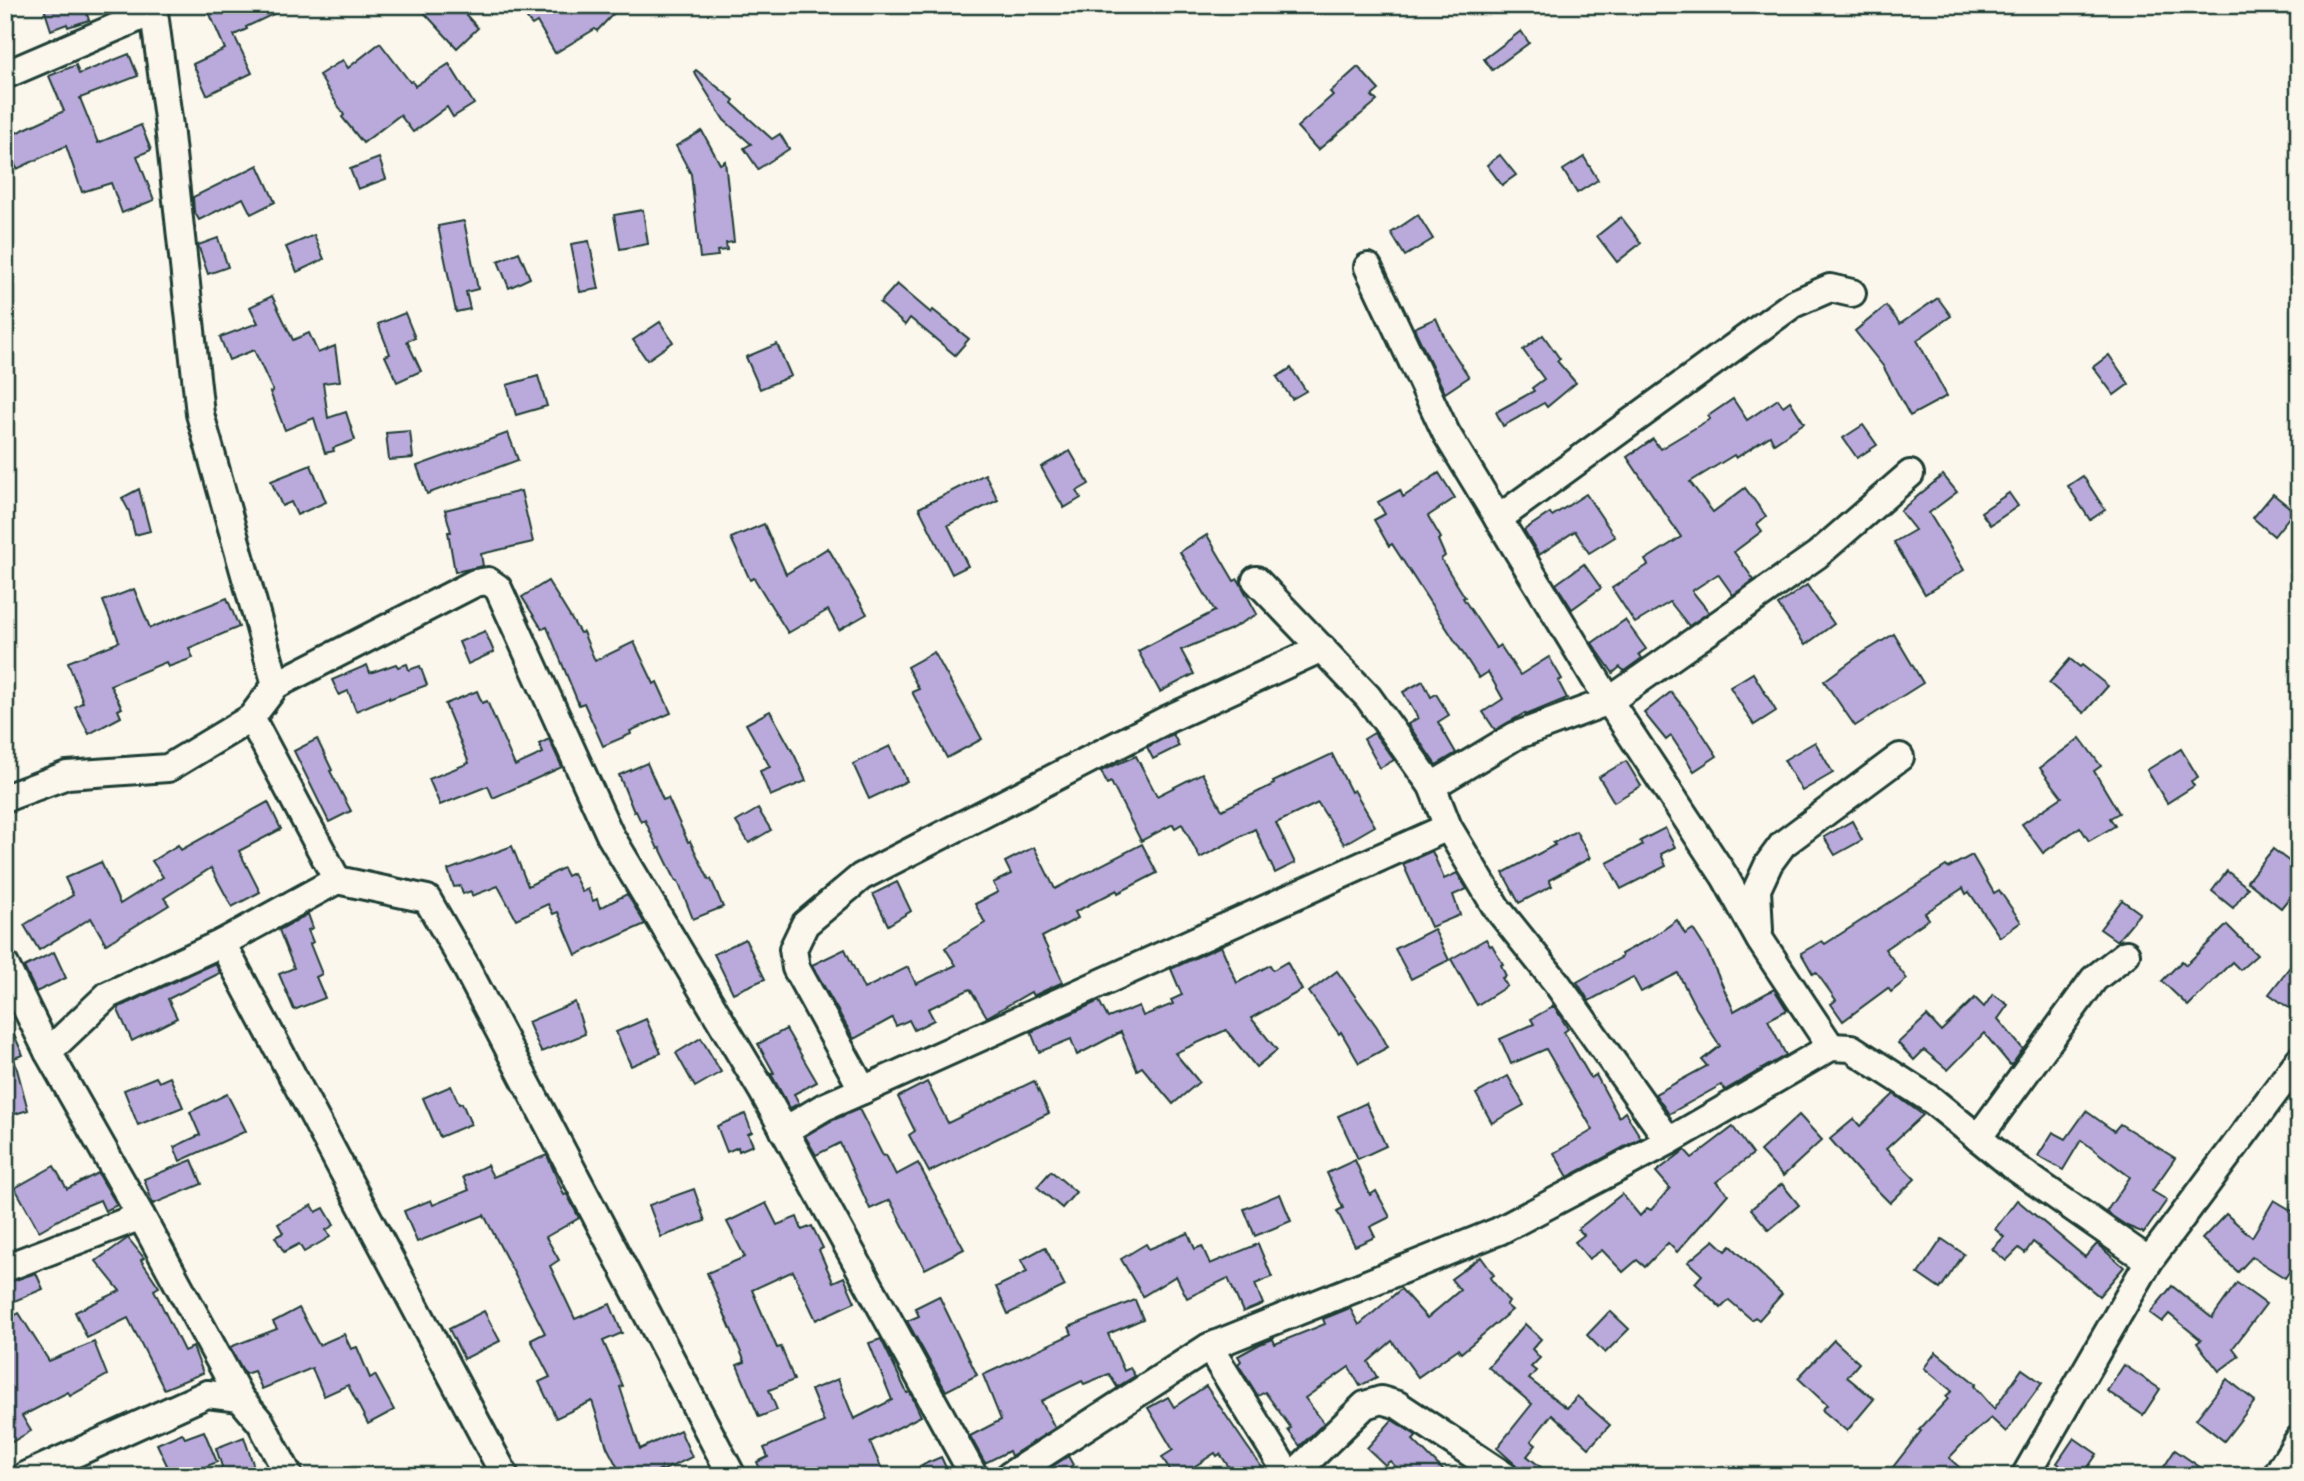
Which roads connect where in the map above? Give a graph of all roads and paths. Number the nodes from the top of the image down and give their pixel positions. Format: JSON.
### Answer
{"nodes":[{"id":1,"x":154,"y":8,"type":"edge"},
{"id":2,"x":5,"y":75,"type":"edge"},
{"id":3,"x":1368,"y":267,"type":"dead end"},
{"id":4,"x":1853,"y":293,"type":"dead end"},
{"id":5,"x":1910,"y":474,"type":"dead end"},
{"id":6,"x":1498,"y":519,"type":"junction"},
{"id":7,"x":1256,"y":580,"type":"dead end"},
{"id":8,"x":1322,"y":648,"type":"junction"},
{"id":9,"x":276,"y":685,"type":"junction"},
{"id":10,"x":1609,"y":701,"type":"junction"},
{"id":11,"x":251,"y":718,"type":"junction"},
{"id":12,"x":1900,"y":757,"type":"dead end"},
{"id":13,"x":1432,"y":786,"type":"junction"},
{"id":14,"x":5,"y":798,"type":"edge"},
{"id":15,"x":1448,"y":827,"type":"junction"},
{"id":16,"x":337,"y":880,"type":"junction"},
{"id":17,"x":1760,"y":940,"type":"junction"},
{"id":18,"x":222,"y":943,"type":"junction"},
{"id":19,"x":2126,"y":954,"type":"dead end"},
{"id":20,"x":5,"y":965,"type":"edge"},
{"id":21,"x":1830,"y":1047,"type":"junction"},
{"id":22,"x":48,"y":1052,"type":"junction"},
{"id":23,"x":2299,"y":1060,"type":"edge"},
{"id":24,"x":863,"y":1090,"type":"junction"},
{"id":25,"x":784,"y":1131,"type":"junction"},
{"id":26,"x":1978,"y":1138,"type":"junction"},
{"id":27,"x":1669,"y":1141,"type":"junction"},
{"id":28,"x":141,"y":1216,"type":"junction"},
{"id":29,"x":2149,"y":1261,"type":"junction"},
{"id":30,"x":5,"y":1268,"type":"edge"},
{"id":31,"x":1209,"y":1347,"type":"junction"},
{"id":32,"x":240,"y":1398,"type":"junction"},
{"id":33,"x":2299,"y":1439,"type":"edge"},
{"id":34,"x":25,"y":1476,"type":"edge"},
{"id":35,"x":289,"y":1476,"type":"edge"},
{"id":36,"x":505,"y":1476,"type":"edge"},
{"id":37,"x":732,"y":1476,"type":"edge"},
{"id":38,"x":974,"y":1476,"type":"edge"},
{"id":39,"x":1009,"y":1476,"type":"edge"},
{"id":40,"x":1291,"y":1476,"type":"edge"},
{"id":41,"x":1505,"y":1476,"type":"edge"},
{"id":42,"x":2025,"y":1476,"type":"edge"},
{"id":43,"x":2276,"y":1476,"type":"edge"}],
"edges":[{"from":1,"to":2,"type":"street"},
{"from":1,"to":9,"type":"street"},
{"from":3,"to":6,"type":"street"},
{"from":4,"to":6,"type":"street"},
{"from":5,"to":10,"type":"street"},
{"from":6,"to":10,"type":"street"},
{"from":7,"to":8,"type":"street"},
{"from":8,"to":13,"type":"street"},
{"from":8,"to":24,"type":"street"},
{"from":9,"to":11,"type":"street"},
{"from":9,"to":25,"type":"street"},
{"from":10,"to":13,"type":"street"},
{"from":10,"to":17,"type":"street"},
{"from":11,"to":14,"type":"street"},
{"from":11,"to":16,"type":"street"},
{"from":12,"to":17,"type":"street"},
{"from":13,"to":15,"type":"street"},
{"from":15,"to":24,"type":"street"},
{"from":15,"to":27,"type":"street"},
{"from":16,"to":18,"type":"street"},
{"from":16,"to":37,"type":"street"},
{"from":17,"to":21,"type":"street"},
{"from":18,"to":22,"type":"street"},
{"from":18,"to":36,"type":"street"},
{"from":19,"to":26,"type":"street"},
{"from":20,"to":22,"type":"street"},
{"from":21,"to":26,"type":"street"},
{"from":21,"to":27,"type":"street"},
{"from":22,"to":28,"type":"street"},
{"from":23,"to":29,"type":"street"},
{"from":24,"to":25,"type":"street"},
{"from":25,"to":38,"type":"street"},
{"from":26,"to":29,"type":"street"},
{"from":27,"to":31,"type":"street"},
{"from":28,"to":30,"type":"street"},
{"from":28,"to":32,"type":"street"},
{"from":29,"to":42,"type":"street"},
{"from":31,"to":39,"type":"street"},
{"from":31,"to":40,"type":"street"},
{"from":32,"to":34,"type":"street"},
{"from":32,"to":35,"type":"street"},
{"from":33,"to":43,"type":"street"},
{"from":40,"to":41,"type":"street"}]}
